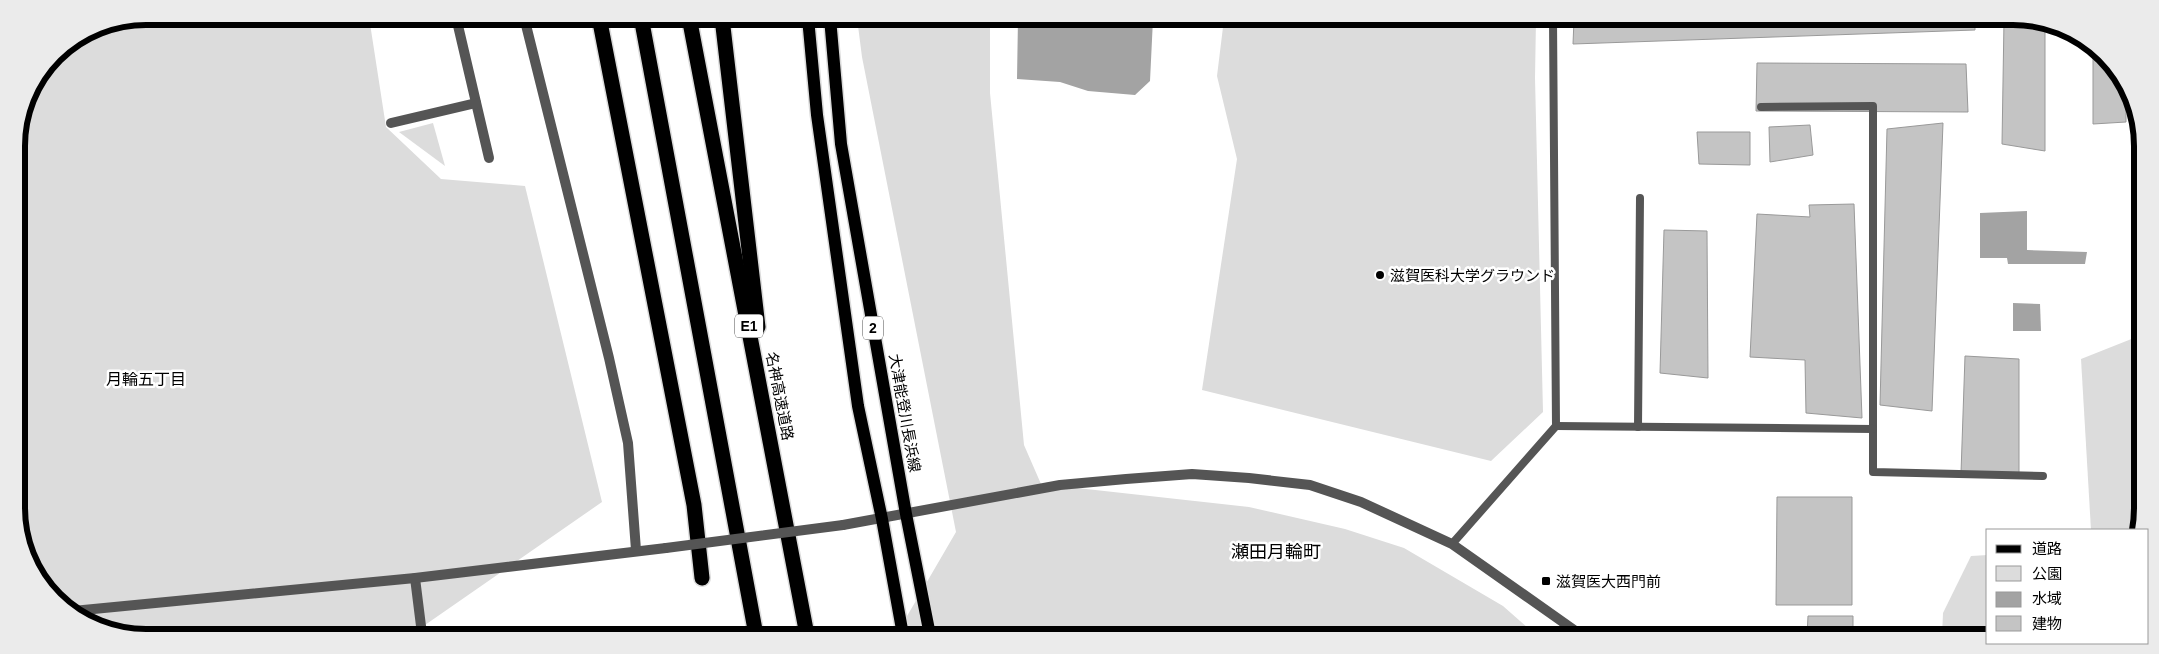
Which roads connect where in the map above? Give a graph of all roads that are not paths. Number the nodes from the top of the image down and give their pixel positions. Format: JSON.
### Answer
{"nodes":[{"id":1,"x":458,"y":25,"type":"edge"},
{"id":2,"x":526,"y":25,"type":"edge"},
{"id":3,"x":601,"y":25,"type":"edge"},
{"id":4,"x":642,"y":25,"type":"edge"},
{"id":5,"x":690,"y":25,"type":"edge"},
{"id":6,"x":723,"y":25,"type":"edge"},
{"id":7,"x":809,"y":25,"type":"edge"},
{"id":8,"x":831,"y":25,"type":"edge"},
{"id":9,"x":1553,"y":25,"type":"edge"},
{"id":10,"x":476,"y":103,"type":"junction"},
{"id":11,"x":1761,"y":107,"type":"dead end"},
{"id":12,"x":391,"y":123,"type":"dead end"},
{"id":13,"x":489,"y":158,"type":"dead end"},
{"id":14,"x":1640,"y":198,"type":"dead end"},
{"id":15,"x":765,"y":411,"type":"junction"},
{"id":16,"x":1556,"y":426,"type":"junction"},
{"id":17,"x":1638,"y":427,"type":"junction"},
{"id":18,"x":1873,"y":429,"type":"junction"},
{"id":19,"x":2043,"y":476,"type":"dead end"},
{"id":20,"x":906,"y":514,"type":"junction"},
{"id":21,"x":882,"y":519,"type":"junction"},
{"id":22,"x":1452,"y":544,"type":"junction"},
{"id":23,"x":636,"y":550,"type":"junction"},
{"id":24,"x":415,"y":578,"type":"junction"},
{"id":25,"x":702,"y":578,"type":"dead end"},
{"id":26,"x":81,"y":610,"type":"edge"},
{"id":27,"x":421,"y":629,"type":"edge"},
{"id":28,"x":755,"y":629,"type":"edge"},
{"id":29,"x":806,"y":629,"type":"edge"},
{"id":30,"x":902,"y":629,"type":"edge"},
{"id":31,"x":929,"y":629,"type":"edge"},
{"id":32,"x":1574,"y":629,"type":"edge"}],
"edges":[{"from":1,"to":10,"type":"street"},
{"from":2,"to":23,"type":"street"},
{"from":3,"to":25,"type":"highway"},
{"from":4,"to":28,"type":"highway"},
{"from":5,"to":15,"type":"highway","name":"名神高速道路","number":"E1"},
{"from":6,"to":15,"type":"highway"},
{"from":7,"to":21,"type":"main road","number":"2"},
{"from":8,"to":20,"type":"main road","name":"大津能登川長浜線","number":"2"},
{"from":9,"to":16,"type":"lane"},
{"from":10,"to":12,"type":"street"},
{"from":10,"to":13,"type":"street"},
{"from":11,"to":18,"type":"lane"},
{"from":14,"to":17,"type":"lane"},
{"from":15,"to":29,"type":"highway","name":"名神高速道路","number":"E1"},
{"from":16,"to":17,"type":"lane"},
{"from":16,"to":22,"type":"lane"},
{"from":17,"to":18,"type":"lane"},
{"from":18,"to":19,"type":"lane"},
{"from":20,"to":21,"type":"street"},
{"from":20,"to":22,"type":"street"},
{"from":20,"to":31,"type":"main road","name":"大津能登川長浜線","number":"2"},
{"from":21,"to":23,"type":"street","bridge":true},
{"from":21,"to":30,"type":"main road","number":"2"},
{"from":22,"to":32,"type":"street"},
{"from":23,"to":24,"type":"street"},
{"from":24,"to":26,"type":"street"},
{"from":24,"to":27,"type":"street"}]}
